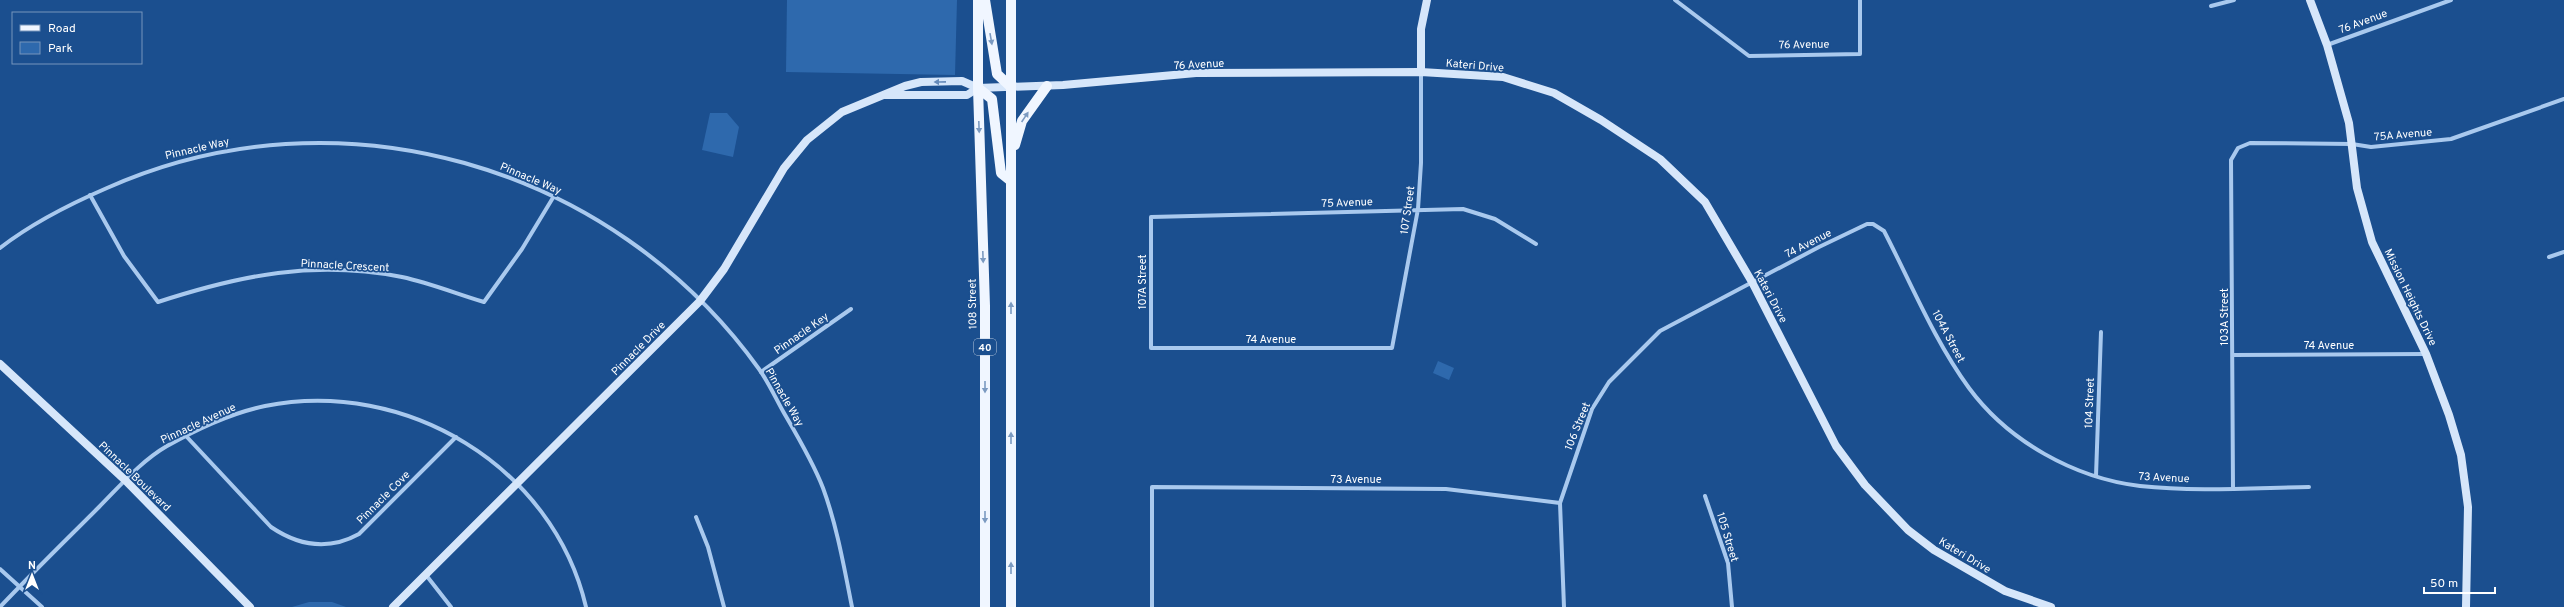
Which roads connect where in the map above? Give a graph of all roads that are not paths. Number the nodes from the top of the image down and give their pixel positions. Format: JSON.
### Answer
{"nodes":[{"id":1,"x":978,"y":0,"type":"edge"},
{"id":2,"x":985,"y":0,"type":"edge"},
{"id":3,"x":1010,"y":0,"type":"edge"},
{"id":4,"x":1427,"y":0,"type":"edge"},
{"id":5,"x":1675,"y":0,"type":"edge"},
{"id":6,"x":1860,"y":0,"type":"edge"},
{"id":7,"x":2234,"y":0,"type":"edge"},
{"id":8,"x":2310,"y":0,"type":"edge"},
{"id":9,"x":2451,"y":0,"type":"edge"},
{"id":10,"x":2211,"y":6,"type":"dead end"},
{"id":11,"x":2327,"y":45,"type":"junction"},
{"id":12,"x":1420,"y":72,"type":"junction"},
{"id":13,"x":1047,"y":86,"type":"junction"},
{"id":14,"x":1011,"y":87,"type":"junction"},
{"id":15,"x":978,"y":88,"type":"junction"},
{"id":16,"x":880,"y":95,"type":"junction"},
{"id":17,"x":2564,"y":99,"type":"edge"},
{"id":18,"x":2352,"y":144,"type":"junction"},
{"id":19,"x":2238,"y":148,"type":"joint"},
{"id":20,"x":1011,"y":181,"type":"junction"},
{"id":21,"x":90,"y":195,"type":"junction"},
{"id":22,"x":554,"y":196,"type":"junction"},
{"id":23,"x":1418,"y":209,"type":"junction"},
{"id":24,"x":1151,"y":217,"type":"joint"},
{"id":25,"x":1873,"y":224,"type":"joint"},
{"id":26,"x":1536,"y":244,"type":"dead end"},
{"id":27,"x":0,"y":248,"type":"edge"},
{"id":28,"x":2564,"y":252,"type":"edge"},
{"id":29,"x":2549,"y":257,"type":"dead end"},
{"id":30,"x":1752,"y":282,"type":"junction"},
{"id":31,"x":700,"y":301,"type":"junction"},
{"id":32,"x":851,"y":309,"type":"dead end"},
{"id":33,"x":2101,"y":332,"type":"dead end"},
{"id":34,"x":1151,"y":348,"type":"joint"},
{"id":35,"x":1392,"y":348,"type":"joint"},
{"id":36,"x":2233,"y":354,"type":"junction"},
{"id":37,"x":2426,"y":354,"type":"junction"},
{"id":38,"x":0,"y":364,"type":"edge"},
{"id":39,"x":761,"y":372,"type":"junction"},
{"id":40,"x":186,"y":436,"type":"junction"},
{"id":41,"x":456,"y":437,"type":"junction"},
{"id":42,"x":2028,"y":444,"type":"joint"},
{"id":43,"x":2096,"y":476,"type":"junction"},
{"id":44,"x":125,"y":480,"type":"junction"},
{"id":45,"x":517,"y":483,"type":"junction"},
{"id":46,"x":2309,"y":487,"type":"dead end"},
{"id":47,"x":2233,"y":488,"type":"junction"},
{"id":48,"x":1705,"y":496,"type":"dead end"},
{"id":49,"x":1560,"y":503,"type":"junction"},
{"id":50,"x":696,"y":518,"type":"dead end"},
{"id":51,"x":0,"y":569,"type":"edge"},
{"id":52,"x":426,"y":575,"type":"junction"},
{"id":53,"x":20,"y":585,"type":"junction"},
{"id":54,"x":0,"y":607,"type":"edge"},
{"id":55,"x":42,"y":607,"type":"edge"},
{"id":56,"x":250,"y":607,"type":"edge"},
{"id":57,"x":393,"y":607,"type":"edge"},
{"id":58,"x":451,"y":607,"type":"edge"},
{"id":59,"x":586,"y":607,"type":"edge"},
{"id":60,"x":724,"y":607,"type":"edge"},
{"id":61,"x":852,"y":607,"type":"edge"},
{"id":62,"x":985,"y":607,"type":"edge"},
{"id":63,"x":1011,"y":607,"type":"edge"},
{"id":64,"x":1152,"y":607,"type":"edge"},
{"id":65,"x":1564,"y":607,"type":"edge"},
{"id":66,"x":1732,"y":607,"type":"edge"},
{"id":67,"x":2051,"y":607,"type":"edge"},
{"id":68,"x":2466,"y":607,"type":"edge"}],
"edges":[{"from":1,"to":15,"type":"main road","name":"108 Street","number":"40"},
{"from":2,"to":14,"type":"main road","one_way":true},
{"from":3,"to":14,"type":"main road","number":"40"},
{"from":4,"to":12,"type":"street"},
{"from":5,"to":6,"type":"street","name":"76 Avenue"},
{"from":7,"to":10,"type":"street"},
{"from":8,"to":11,"type":"street","name":"Mission Heights Drive"},
{"from":9,"to":11,"type":"street","name":"76 Avenue"},
{"from":11,"to":18,"type":"street","name":"Mission Heights Drive"},
{"from":12,"to":13,"type":"street","name":"76 Avenue"},
{"from":12,"to":23,"type":"street","name":"107 Street"},
{"from":12,"to":30,"type":"street","name":"Kateri Drive"},
{"from":13,"to":14,"type":"street","name":"76 Avenue"},
{"from":20,"to":13,"type":"main road","one_way":true},
{"from":14,"to":15,"type":"street","name":"76 Avenue"},
{"from":14,"to":20,"type":"main road","number":"40"},
{"from":15,"to":16,"type":"street","name":"Pinnacle Drive"},
{"from":15,"to":16,"type":"street","name":"Pinnacle Drive","one_way":true},
{"from":15,"to":20,"type":"main road"},
{"from":15,"to":62,"type":"main road","name":"108 Street","number":"40","one_way":true},
{"from":16,"to":31,"type":"street","name":"Pinnacle Drive"},
{"from":17,"to":18,"type":"street","name":"75A Avenue"},
{"from":18,"to":19,"type":"street","name":"75A Avenue"},
{"from":18,"to":37,"type":"street","name":"Mission Heights Drive"},
{"from":19,"to":36,"type":"street","name":"103A Street"},
{"from":63,"to":20,"type":"main road","number":"40","one_way":true},
{"from":21,"to":22,"type":"street","name":"Pinnacle Way"},
{"from":21,"to":22,"type":"street","name":"Pinnacle Crescent"},
{"from":21,"to":27,"type":"street","name":"Pinnacle Way"},
{"from":22,"to":31,"type":"street","name":"Pinnacle Way"},
{"from":23,"to":24,"type":"street","name":"75 Avenue"},
{"from":23,"to":26,"type":"street","name":"75 Avenue"},
{"from":23,"to":35,"type":"street","name":"107 Street"},
{"from":24,"to":34,"type":"street","name":"107A Street"},
{"from":25,"to":30,"type":"street","name":"74 Avenue"},
{"from":25,"to":42,"type":"street","name":"104A Street"},
{"from":28,"to":29,"type":"street"},
{"from":30,"to":49,"type":"street","name":"106 Street"},
{"from":30,"to":67,"type":"street","name":"Kateri Drive"},
{"from":31,"to":39,"type":"street","name":"Pinnacle Way"},
{"from":31,"to":45,"type":"street","name":"Pinnacle Drive"},
{"from":32,"to":39,"type":"street","name":"Pinnacle Key"},
{"from":33,"to":43,"type":"street","name":"104 Street"},
{"from":34,"to":35,"type":"street","name":"74 Avenue"},
{"from":36,"to":37,"type":"street","name":"74 Avenue"},
{"from":36,"to":47,"type":"street","name":"103A Street"},
{"from":37,"to":68,"type":"street","name":"Mission Heights Drive"},
{"from":38,"to":44,"type":"street","name":"Pinnacle Boulevard"},
{"from":39,"to":61,"type":"street","name":"Pinnacle Way"},
{"from":40,"to":41,"type":"street","name":"Pinnacle Avenue"},
{"from":40,"to":41,"type":"street","name":"Pinnacle Cove"},
{"from":40,"to":44,"type":"street","name":"Pinnacle Avenue"},
{"from":41,"to":45,"type":"street","name":"Pinnacle Avenue"},
{"from":42,"to":43,"type":"street","name":"73 Avenue"},
{"from":43,"to":47,"type":"street","name":"73 Avenue"},
{"from":44,"to":53,"type":"street","name":"Pinnacle Avenue"},
{"from":44,"to":56,"type":"street","name":"Pinnacle Boulevard"},
{"from":45,"to":52,"type":"street","name":"Pinnacle Drive"},
{"from":45,"to":59,"type":"street","name":"Pinnacle Avenue"},
{"from":46,"to":47,"type":"street","name":"73 Avenue"},
{"from":48,"to":66,"type":"street","name":"105 Street"},
{"from":49,"to":64,"type":"street","name":"73 Avenue"},
{"from":49,"to":65,"type":"street","name":"106 Street"},
{"from":50,"to":60,"type":"street"},
{"from":51,"to":53,"type":"street"},
{"from":52,"to":57,"type":"street","name":"Pinnacle Drive"},
{"from":52,"to":58,"type":"street"},
{"from":53,"to":54,"type":"street","name":"Pinnacle Avenue"},
{"from":53,"to":55,"type":"street"}]}
